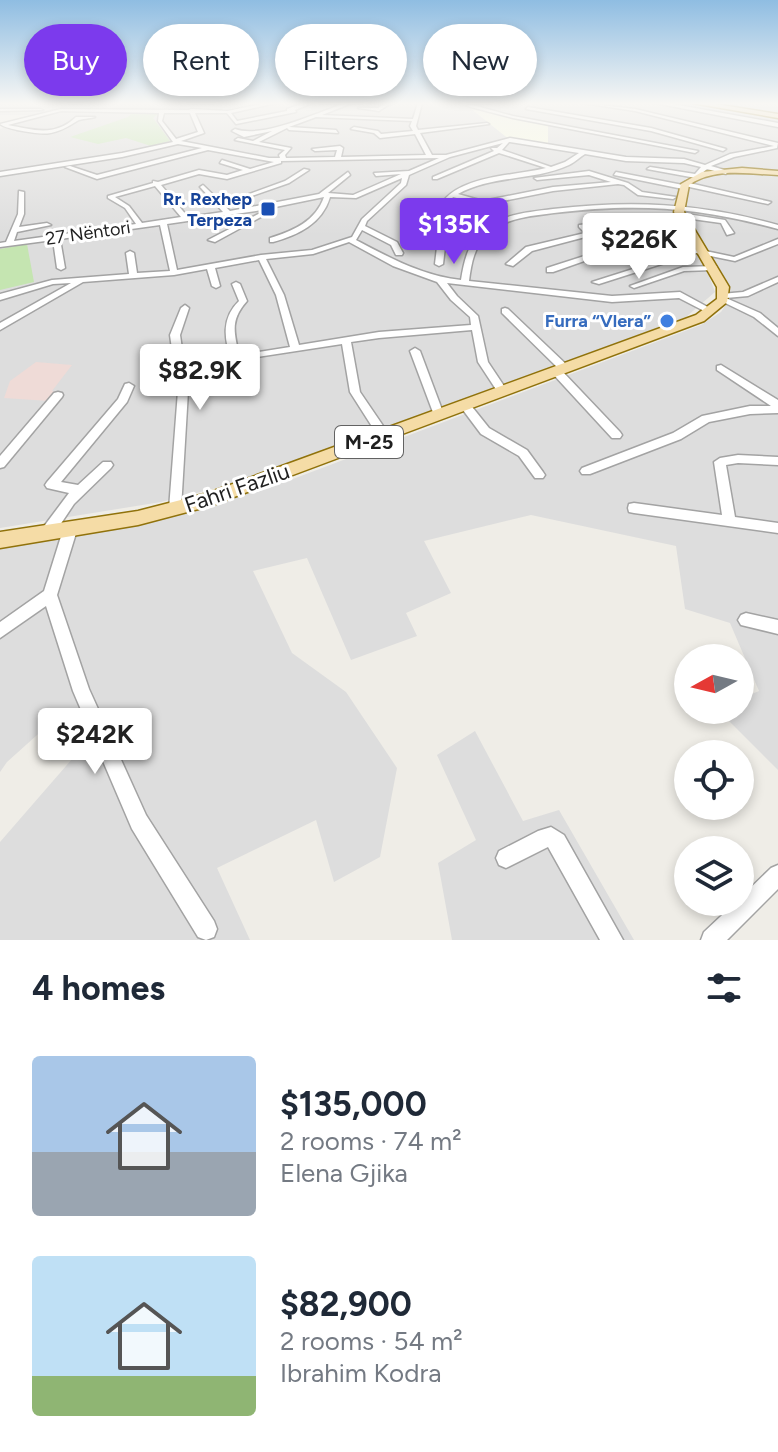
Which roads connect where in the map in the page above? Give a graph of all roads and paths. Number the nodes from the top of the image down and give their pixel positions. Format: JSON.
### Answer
{"nodes":[{"id":1,"x":153,"y":147,"type":"edge"},
{"id":2,"x":204,"y":147,"type":"edge"},
{"id":3,"x":269,"y":147,"type":"edge"},
{"id":4,"x":424,"y":147,"type":"edge"},
{"id":5,"x":481,"y":147,"type":"edge"},
{"id":6,"x":486,"y":147,"type":"edge"},
{"id":7,"x":503,"y":147,"type":"edge"},
{"id":8,"x":549,"y":147,"type":"edge"},
{"id":9,"x":589,"y":147,"type":"edge"},
{"id":10,"x":676,"y":147,"type":"edge"},
{"id":11,"x":714,"y":147,"type":"edge"},
{"id":12,"x":743,"y":147,"type":"edge"},
{"id":13,"x":770,"y":147,"type":"edge"},
{"id":14,"x":209,"y":148,"type":"junction"},
{"id":15,"x":315,"y":149,"type":"dead end"},
{"id":16,"x":625,"y":149,"type":"dead end"},
{"id":17,"x":723,"y":149,"type":"junction"},
{"id":18,"x":752,"y":149,"type":"junction"},
{"id":19,"x":498,"y":151,"type":"junction"},
{"id":20,"x":695,"y":151,"type":"junction"},
{"id":21,"x":585,"y":153,"type":"junction"},
{"id":22,"x":430,"y":156,"type":"junction"},
{"id":23,"x":448,"y":156,"type":"junction"},
{"id":24,"x":611,"y":156,"type":"junction"},
{"id":25,"x":283,"y":158,"type":"junction"},
{"id":26,"x":338,"y":158,"type":"junction"},
{"id":27,"x":620,"y":158,"type":"junction"},
{"id":28,"x":652,"y":159,"type":"junction"},
{"id":29,"x":222,"y":162,"type":"dead end"},
{"id":30,"x":68,"y":167,"type":"dead end"},
{"id":31,"x":551,"y":168,"type":"junction"},
{"id":32,"x":594,"y":168,"type":"junction"},
{"id":33,"x":650,"y":169,"type":"dead end"},
{"id":34,"x":306,"y":170,"type":"dead end"},
{"id":35,"x":699,"y":171,"type":"junction"},
{"id":36,"x":254,"y":172,"type":"junction"},
{"id":37,"x":407,"y":172,"type":"junction"},
{"id":38,"x":778,"y":173,"type":"edge"},
{"id":39,"x":0,"y":174,"type":"edge"},
{"id":40,"x":348,"y":174,"type":"dead end"},
{"id":41,"x":376,"y":174,"type":"dead end"},
{"id":42,"x":231,"y":177,"type":"junction"},
{"id":43,"x":435,"y":178,"type":"dead end"},
{"id":44,"x":155,"y":182,"type":"junction"},
{"id":45,"x":622,"y":182,"type":"junction"},
{"id":46,"x":203,"y":187,"type":"dead end"},
{"id":47,"x":483,"y":189,"type":"dead end"},
{"id":48,"x":242,"y":190,"type":"junction"},
{"id":49,"x":21,"y":192,"type":"dead end"},
{"id":50,"x":324,"y":195,"type":"junction"},
{"id":51,"x":452,"y":195,"type":"junction"},
{"id":52,"x":682,"y":201,"type":"junction"},
{"id":53,"x":768,"y":202,"type":"dead end"},
{"id":54,"x":273,"y":206,"type":"junction"},
{"id":55,"x":228,"y":213,"type":"junction"},
{"id":56,"x":186,"y":219,"type":"junction"},
{"id":57,"x":163,"y":222,"type":"junction"},
{"id":58,"x":409,"y":224,"type":"dead end"},
{"id":59,"x":47,"y":225,"type":"dead end"},
{"id":60,"x":777,"y":225,"type":"edge"},
{"id":61,"x":141,"y":226,"type":"junction"},
{"id":62,"x":361,"y":227,"type":"junction"},
{"id":63,"x":434,"y":229,"type":"junction"},
{"id":64,"x":729,"y":229,"type":"dead end"},
{"id":65,"x":15,"y":230,"type":"junction"},
{"id":66,"x":589,"y":234,"type":"junction"},
{"id":67,"x":56,"y":237,"type":"junction"},
{"id":68,"x":694,"y":237,"type":"junction"},
{"id":69,"x":212,"y":240,"type":"dead end"},
{"id":70,"x":273,"y":240,"type":"dead end"},
{"id":71,"x":352,"y":241,"type":"junction"},
{"id":72,"x":778,"y":241,"type":"edge"},
{"id":73,"x":9,"y":244,"type":"junction"},
{"id":74,"x":0,"y":245,"type":"edge"},
{"id":75,"x":610,"y":250,"type":"junction"},
{"id":76,"x":702,"y":250,"type":"junction"},
{"id":77,"x":130,"y":253,"type":"dead end"},
{"id":78,"x":399,"y":253,"type":"dead end"},
{"id":79,"x":261,"y":257,"type":"junction"},
{"id":80,"x":439,"y":264,"type":"dead end"},
{"id":81,"x":510,"y":264,"type":"dead end"},
{"id":82,"x":61,"y":268,"type":"dead end"},
{"id":83,"x":211,"y":268,"type":"junction"},
{"id":84,"x":713,"y":268,"type":"junction"},
{"id":85,"x":550,"y":270,"type":"dead end"},
{"id":86,"x":174,"y":273,"type":"junction"},
{"id":87,"x":134,"y":277,"type":"junction"},
{"id":88,"x":82,"y":280,"type":"junction"},
{"id":89,"x":440,"y":280,"type":"junction"},
{"id":90,"x":777,"y":280,"type":"edge"},
{"id":91,"x":596,"y":282,"type":"dead end"},
{"id":92,"x":465,"y":283,"type":"junction"},
{"id":93,"x":236,"y":284,"type":"dead end"},
{"id":94,"x":216,"y":286,"type":"dead end"},
{"id":95,"x":634,"y":286,"type":"dead end"},
{"id":96,"x":0,"y":297,"type":"edge"},
{"id":97,"x":719,"y":302,"type":"junction"},
{"id":98,"x":185,"y":308,"type":"dead end"},
{"id":99,"x":505,"y":311,"type":"dead end"},
{"id":100,"x":0,"y":327,"type":"edge"},
{"id":101,"x":477,"y":327,"type":"junction"},
{"id":102,"x":778,"y":333,"type":"edge"},
{"id":103,"x":346,"y":339,"type":"junction"},
{"id":104,"x":295,"y":348,"type":"junction"},
{"id":105,"x":415,"y":351,"type":"dead end"},
{"id":106,"x":721,"y":368,"type":"dead end"},
{"id":107,"x":561,"y":370,"type":"junction"},
{"id":108,"x":129,"y":386,"type":"dead end"},
{"id":109,"x":503,"y":392,"type":"junction"},
{"id":110,"x":58,"y":395,"type":"dead end"},
{"id":111,"x":465,"y":406,"type":"junction"},
{"id":112,"x":778,"y":407,"type":"edge"},
{"id":113,"x":439,"y":415,"type":"junction"},
{"id":114,"x":616,"y":435,"type":"dead end"},
{"id":115,"x":384,"y":436,"type":"junction"},
{"id":116,"x":778,"y":461,"type":"edge"},
{"id":117,"x":0,"y":464,"type":"edge"},
{"id":118,"x":107,"y":465,"type":"dead end"},
{"id":119,"x":586,"y":471,"type":"dead end"},
{"id":120,"x":539,"y":475,"type":"dead end"},
{"id":121,"x":81,"y":490,"type":"junction"},
{"id":122,"x":634,"y":508,"type":"dead end"},
{"id":123,"x":175,"y":509,"type":"junction"},
{"id":124,"x":729,"y":521,"type":"junction"},
{"id":125,"x":778,"y":528,"type":"edge"},
{"id":126,"x":70,"y":530,"type":"junction"},
{"id":127,"x":47,"y":533,"type":"junction"},
{"id":128,"x":0,"y":540,"type":"edge"},
{"id":129,"x":50,"y":595,"type":"junction"},
{"id":130,"x":746,"y":620,"type":"dead end"},
{"id":131,"x":778,"y":627,"type":"edge"},
{"id":132,"x":0,"y":631,"type":"edge"},
{"id":133,"x":506,"y":858,"type":"dead end"},
{"id":134,"x":778,"y":875,"type":"edge"},
{"id":135,"x":206,"y":929,"type":"dead end"},
{"id":136,"x":612,"y":940,"type":"edge"},
{"id":137,"x":712,"y":940,"type":"edge"}],
"edges":[{"from":1,"to":39,"type":"street"},
{"from":2,"to":14,"type":"street"},
{"from":3,"to":25,"type":"street"},
{"from":4,"to":22,"type":"street"},
{"from":5,"to":23,"type":"street","name":"27 Nëntori"},
{"from":6,"to":19,"type":"street"},
{"from":7,"to":19,"type":"street"},
{"from":8,"to":21,"type":"street"},
{"from":9,"to":21,"type":"street"},
{"from":10,"to":20,"type":"street"},
{"from":11,"to":17,"type":"street"},
{"from":12,"to":18,"type":"street"},
{"from":13,"to":18,"type":"street"},
{"from":14,"to":25,"type":"street"},
{"from":14,"to":30,"type":"street"},
{"from":15,"to":26,"type":"street"},
{"from":16,"to":27,"type":"street"},
{"from":17,"to":18,"type":"street"},
{"from":17,"to":20,"type":"street"},
{"from":18,"to":35,"type":"street"},
{"from":19,"to":31,"type":"street"},
{"from":19,"to":43,"type":"street"},
{"from":20,"to":28,"type":"street"},
{"from":21,"to":24,"type":"street"},
{"from":21,"to":31,"type":"street"},
{"from":22,"to":23,"type":"street"},
{"from":22,"to":26,"type":"street"},
{"from":23,"to":37,"type":"street","name":"27 Nëntori"},
{"from":24,"to":27,"type":"street"},
{"from":24,"to":32,"type":"street"},
{"from":25,"to":26,"type":"street"},
{"from":25,"to":36,"type":"street"},
{"from":27,"to":28,"type":"street"},
{"from":28,"to":35,"type":"street"},
{"from":29,"to":36,"type":"street"},
{"from":31,"to":51,"type":"street"},
{"from":32,"to":45,"type":"street"},
{"from":32,"to":47,"type":"street"},
{"from":32,"to":52,"type":"street"},
{"from":33,"to":35,"type":"street"},
{"from":34,"to":48,"type":"street"},
{"from":35,"to":38,"type":"main road"},
{"from":35,"to":52,"type":"main road"},
{"from":36,"to":42,"type":"street"},
{"from":37,"to":41,"type":"street","name":"27 Nëntori"},
{"from":37,"to":50,"type":"street","name":"27 Nëntori"},
{"from":37,"to":62,"type":"street"},
{"from":40,"to":50,"type":"street"},
{"from":42,"to":44,"type":"street"},
{"from":42,"to":48,"type":"street"},
{"from":44,"to":56,"type":"street"},
{"from":44,"to":61,"type":"street"},
{"from":45,"to":51,"type":"street"},
{"from":45,"to":52,"type":"street"},
{"from":46,"to":55,"type":"street"},
{"from":48,"to":54,"type":"street"},
{"from":49,"to":65,"type":"street"},
{"from":50,"to":54,"type":"street","name":"27 Nëntori"},
{"from":50,"to":70,"type":"street"},
{"from":51,"to":63,"type":"street"},
{"from":52,"to":53,"type":"street"},
{"from":52,"to":60,"type":"street"},
{"from":52,"to":64,"type":"street"},
{"from":52,"to":66,"type":"street"},
{"from":52,"to":68,"type":"main road"},
{"from":52,"to":92,"type":"street"},
{"from":54,"to":55,"type":"street","name":"27 Nëntori"},
{"from":54,"to":69,"type":"street"},
{"from":55,"to":56,"type":"street","name":"27 Nëntori"},
{"from":56,"to":57,"type":"street","name":"27 Nëntori"},
{"from":57,"to":61,"type":"street","name":"27 Nëntori"},
{"from":57,"to":86,"type":"street"},
{"from":58,"to":63,"type":"street"},
{"from":59,"to":65,"type":"street"},
{"from":61,"to":67,"type":"street","name":"27 Nëntori"},
{"from":62,"to":71,"type":"street"},
{"from":62,"to":78,"type":"street"},
{"from":63,"to":80,"type":"street"},
{"from":65,"to":73,"type":"street"},
{"from":66,"to":75,"type":"street"},
{"from":66,"to":81,"type":"street"},
{"from":67,"to":73,"type":"street","name":"27 Nëntori"},
{"from":67,"to":82,"type":"street"},
{"from":68,"to":75,"type":"street"},
{"from":68,"to":76,"type":"main road"},
{"from":71,"to":79,"type":"street"},
{"from":71,"to":89,"type":"street"},
{"from":72,"to":76,"type":"street"},
{"from":73,"to":74,"type":"street","name":"27 Nëntori"},
{"from":75,"to":85,"type":"street"},
{"from":76,"to":84,"type":"main road"},
{"from":76,"to":91,"type":"street"},
{"from":77,"to":87,"type":"street"},
{"from":79,"to":83,"type":"street"},
{"from":79,"to":104,"type":"street"},
{"from":83,"to":86,"type":"street"},
{"from":83,"to":94,"type":"street"},
{"from":84,"to":95,"type":"street"},
{"from":84,"to":97,"type":"main road"},
{"from":86,"to":87,"type":"street"},
{"from":87,"to":88,"type":"street"},
{"from":88,"to":96,"type":"street"},
{"from":88,"to":100,"type":"street"},
{"from":89,"to":92,"type":"street"},
{"from":89,"to":101,"type":"street"},
{"from":90,"to":97,"type":"street"},
{"from":92,"to":97,"type":"street"},
{"from":93,"to":104,"type":"street"},
{"from":97,"to":102,"type":"street"},
{"from":97,"to":107,"type":"main road","name":"Fahri Fazliu","number":"M-25"},
{"from":98,"to":123,"type":"street"},
{"from":99,"to":107,"type":"street"},
{"from":101,"to":103,"type":"street"},
{"from":101,"to":109,"type":"street"},
{"from":103,"to":104,"type":"street"},
{"from":103,"to":115,"type":"street"},
{"from":105,"to":113,"type":"street"},
{"from":106,"to":112,"type":"street"},
{"from":107,"to":109,"type":"main road","name":"Fahri Fazliu","number":"M-25"},
{"from":107,"to":114,"type":"street"},
{"from":108,"to":121,"type":"street"},
{"from":109,"to":111,"type":"main road","name":"Fahri Fazliu","number":"M-25"},
{"from":110,"to":117,"type":"street"},
{"from":111,"to":113,"type":"main road","name":"Fahri Fazliu","number":"M-25"},
{"from":111,"to":120,"type":"street"},
{"from":112,"to":119,"type":"street"},
{"from":113,"to":115,"type":"main road","name":"Fahri Fazliu","number":"M-25"},
{"from":115,"to":123,"type":"main road","name":"Fahri Fazliu","number":"M-25"},
{"from":116,"to":124,"type":"street"},
{"from":118,"to":121,"type":"street"},
{"from":121,"to":127,"type":"street"},
{"from":122,"to":124,"type":"street"},
{"from":123,"to":126,"type":"main road","name":"Fahri Fazliu","number":"M-25"},
{"from":124,"to":125,"type":"street"},
{"from":126,"to":127,"type":"main road","name":"Fahri Fazliu","number":"M-25"},
{"from":126,"to":129,"type":"street"},
{"from":127,"to":128,"type":"main road","name":"Fahri Fazliu","number":"M-25"},
{"from":129,"to":132,"type":"street"},
{"from":129,"to":135,"type":"street"},
{"from":130,"to":131,"type":"street"},
{"from":133,"to":136,"type":"street"},
{"from":134,"to":137,"type":"street"}]}
